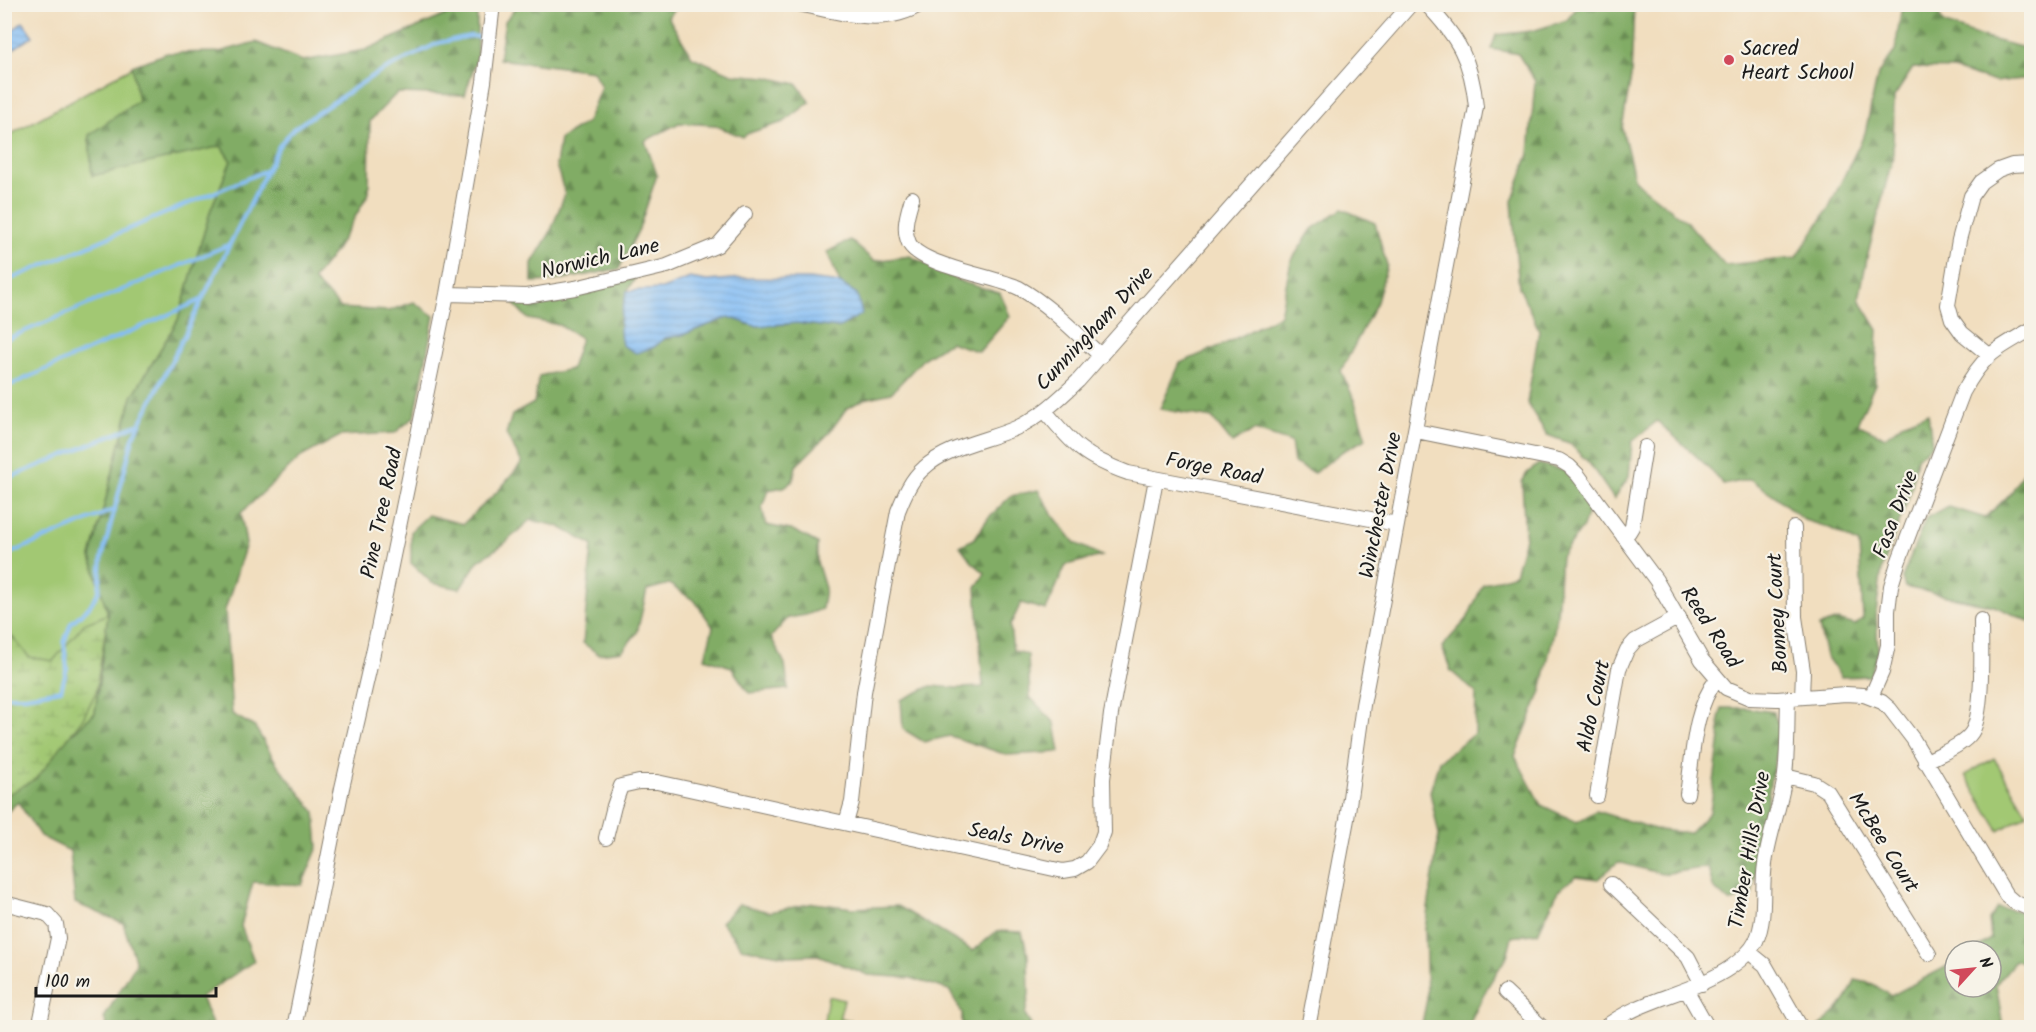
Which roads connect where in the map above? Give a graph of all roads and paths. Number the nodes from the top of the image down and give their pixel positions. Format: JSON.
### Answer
{"nodes":[{"id":1,"x":493,"y":4,"type":"edge"},
{"id":2,"x":798,"y":4,"type":"edge"},
{"id":3,"x":921,"y":4,"type":"edge"},
{"id":4,"x":1411,"y":4,"type":"edge"},
{"id":5,"x":1425,"y":4,"type":"edge"},
{"id":6,"x":2031,"y":164,"type":"edge"},
{"id":7,"x":912,"y":198,"type":"dead end"},
{"id":8,"x":745,"y":214,"type":"dead end"},
{"id":9,"x":447,"y":294,"type":"junction"},
{"id":10,"x":2031,"y":329,"type":"edge"},
{"id":11,"x":1989,"y":355,"type":"junction"},
{"id":12,"x":1101,"y":356,"type":"junction"},
{"id":13,"x":1045,"y":411,"type":"junction"},
{"id":14,"x":1416,"y":431,"type":"junction"},
{"id":15,"x":1645,"y":447,"type":"dead end"},
{"id":16,"x":1156,"y":479,"type":"junction"},
{"id":17,"x":1397,"y":524,"type":"junction"},
{"id":18,"x":1794,"y":528,"type":"dead end"},
{"id":19,"x":1623,"y":536,"type":"junction"},
{"id":20,"x":1679,"y":617,"type":"junction"},
{"id":21,"x":1981,"y":620,"type":"dead end"},
{"id":22,"x":1717,"y":679,"type":"junction"},
{"id":23,"x":1802,"y":697,"type":"junction"},
{"id":24,"x":1871,"y":697,"type":"junction"},
{"id":25,"x":1788,"y":698,"type":"junction"},
{"id":26,"x":1925,"y":762,"type":"junction"},
{"id":27,"x":1785,"y":776,"type":"junction"},
{"id":28,"x":1687,"y":794,"type":"dead end"},
{"id":29,"x":1597,"y":796,"type":"dead end"},
{"id":30,"x":846,"y":823,"type":"junction"},
{"id":31,"x":606,"y":838,"type":"dead end"},
{"id":32,"x":1611,"y":884,"type":"dead end"},
{"id":33,"x":4,"y":903,"type":"edge"},
{"id":34,"x":2031,"y":910,"type":"edge"},
{"id":35,"x":1749,"y":952,"type":"junction"},
{"id":36,"x":1929,"y":954,"type":"dead end"},
{"id":37,"x":1702,"y":984,"type":"junction"},
{"id":38,"x":1687,"y":991,"type":"junction"},
{"id":39,"x":1505,"y":992,"type":"dead end"},
{"id":40,"x":1633,"y":1010,"type":"junction"},
{"id":41,"x":1800,"y":1026,"type":"dead end"},
{"id":42,"x":39,"y":1028,"type":"edge"},
{"id":43,"x":294,"y":1028,"type":"edge"},
{"id":44,"x":1308,"y":1028,"type":"edge"},
{"id":45,"x":1543,"y":1028,"type":"edge"},
{"id":46,"x":1604,"y":1028,"type":"edge"},
{"id":47,"x":1629,"y":1028,"type":"edge"},
{"id":48,"x":1708,"y":1028,"type":"edge"}],
"edges":[{"from":1,"to":9,"type":"street","name":"Pine Tree Road"},
{"from":2,"to":3,"type":"street"},
{"from":4,"to":12,"type":"street","name":"Cunningham Drive"},
{"from":5,"to":14,"type":"street","name":"Winchester Drive"},
{"from":6,"to":11,"type":"street"},
{"from":7,"to":12,"type":"street"},
{"from":8,"to":9,"type":"street","name":"Norwich Lane"},
{"from":9,"to":43,"type":"street","name":"Pine Tree Road"},
{"from":10,"to":11,"type":"street"},
{"from":11,"to":24,"type":"street","name":"Fasa Drive"},
{"from":12,"to":13,"type":"street","name":"Cunningham Drive"},
{"from":13,"to":16,"type":"street","name":"Forge Road"},
{"from":13,"to":30,"type":"street","name":"Cunningham Drive"},
{"from":14,"to":17,"type":"street","name":"Winchester Drive"},
{"from":14,"to":19,"type":"street","name":"Reed Road"},
{"from":15,"to":19,"type":"street"},
{"from":16,"to":17,"type":"street","name":"Forge Road"},
{"from":16,"to":30,"type":"street","name":"Seals Drive"},
{"from":17,"to":44,"type":"street","name":"Winchester Drive"},
{"from":18,"to":23,"type":"street","name":"Bonney Court"},
{"from":19,"to":20,"type":"street","name":"Reed Road"},
{"from":20,"to":22,"type":"street","name":"Reed Road"},
{"from":20,"to":29,"type":"street","name":"Aldo Court"},
{"from":21,"to":26,"type":"street"},
{"from":22,"to":25,"type":"street","name":"Reed Road"},
{"from":22,"to":28,"type":"street"},
{"from":23,"to":24,"type":"street","name":"Reed Road"},
{"from":23,"to":25,"type":"street","name":"Reed Road"},
{"from":24,"to":26,"type":"street"},
{"from":25,"to":27,"type":"street","name":"Timber Hills Drive"},
{"from":26,"to":34,"type":"street"},
{"from":27,"to":35,"type":"street","name":"Timber Hills Drive"},
{"from":27,"to":36,"type":"street","name":"McBee Court"},
{"from":30,"to":31,"type":"street","name":"Seals Drive"},
{"from":32,"to":37,"type":"street"},
{"from":33,"to":42,"type":"street"},
{"from":35,"to":37,"type":"street","name":"Timber Hills Drive"},
{"from":35,"to":41,"type":"street"},
{"from":37,"to":38,"type":"street","name":"Timber Hills Drive"},
{"from":38,"to":40,"type":"street","name":"Timber Hills Drive"},
{"from":38,"to":48,"type":"street"},
{"from":39,"to":45,"type":"street"},
{"from":40,"to":46,"type":"street","name":"Timber Hills Drive"},
{"from":40,"to":47,"type":"street"}]}
